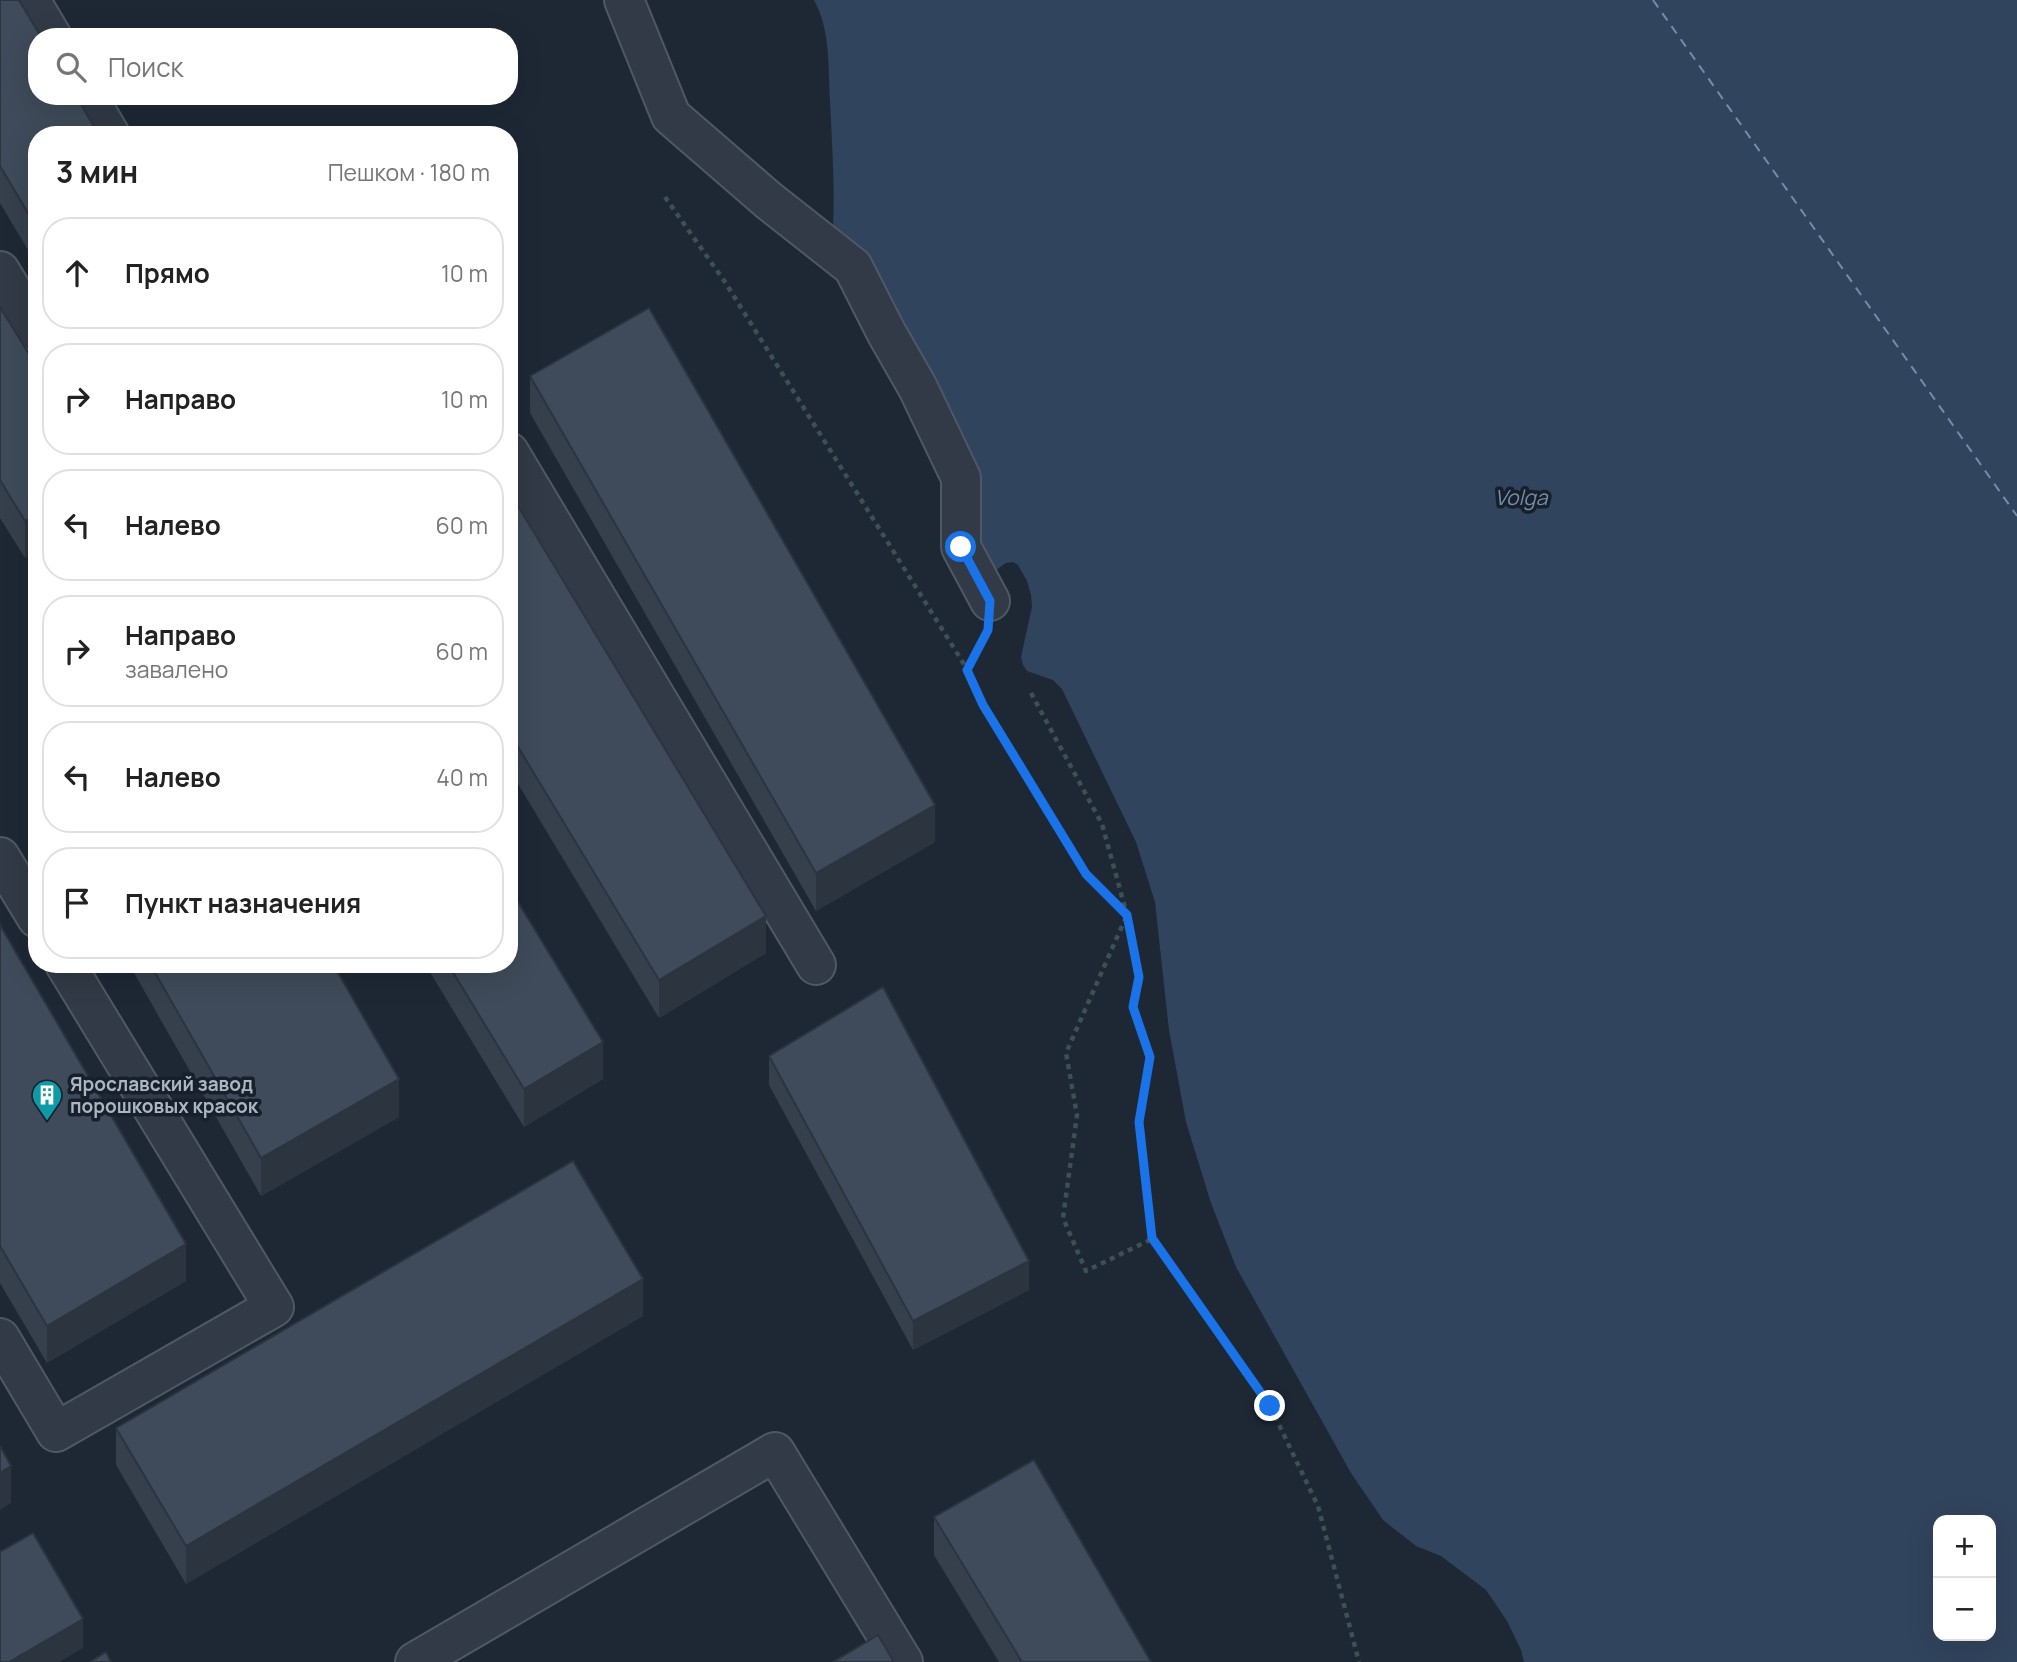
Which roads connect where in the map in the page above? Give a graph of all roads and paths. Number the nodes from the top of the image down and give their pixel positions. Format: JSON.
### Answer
{"nodes":[{"id":1,"x":30,"y":0,"type":"edge"},
{"id":2,"x":624,"y":0,"type":"edge"},
{"id":3,"x":47,"y":28,"type":"edge"},
{"id":4,"x":92,"y":105,"type":"edge"},
{"id":5,"x":105,"y":126,"type":"edge"},
{"id":6,"x":665,"y":197,"type":"dead end"},
{"id":7,"x":0,"y":271,"type":"edge"},
{"id":8,"x":28,"y":317,"type":"edge"},
{"id":9,"x":518,"y":467,"type":"edge"},
{"id":10,"x":990,"y":601,"type":"joint"},
{"id":11,"x":967,"y":670,"type":"junction"},
{"id":12,"x":1031,"y":693,"type":"dead end"},
{"id":13,"x":0,"y":857,"type":"edge"},
{"id":14,"x":28,"y":903,"type":"edge"},
{"id":15,"x":1127,"y":915,"type":"junction"},
{"id":16,"x":816,"y":965,"type":"dead end"},
{"id":17,"x":70,"y":973,"type":"edge"},
{"id":18,"x":1152,"y":1238,"type":"junction"},
{"id":19,"x":0,"y":1338,"type":"edge"},
{"id":20,"x":458,"y":1651,"type":"edge"},
{"id":21,"x":415,"y":1662,"type":"edge"},
{"id":22,"x":903,"y":1662,"type":"edge"},
{"id":23,"x":1359,"y":1662,"type":"edge"}],
"edges":[{"from":1,"to":3,"type":"lane"},
{"from":2,"to":10,"type":"lane"},
{"from":4,"to":5,"type":"lane"},
{"from":6,"to":11,"type":"path"},
{"from":7,"to":8,"type":"lane"},
{"from":9,"to":16,"type":"lane"},
{"from":10,"to":11,"type":"path"},
{"from":11,"to":15,"type":"path"},
{"from":12,"to":15,"type":"path"},
{"from":13,"to":14,"type":"lane"},
{"from":15,"to":18,"type":"path"},
{"from":15,"to":18,"type":"path"},
{"from":17,"to":19,"type":"lane"},
{"from":18,"to":23,"type":"path"},
{"from":20,"to":21,"type":"lane"},
{"from":20,"to":22,"type":"lane"}]}
